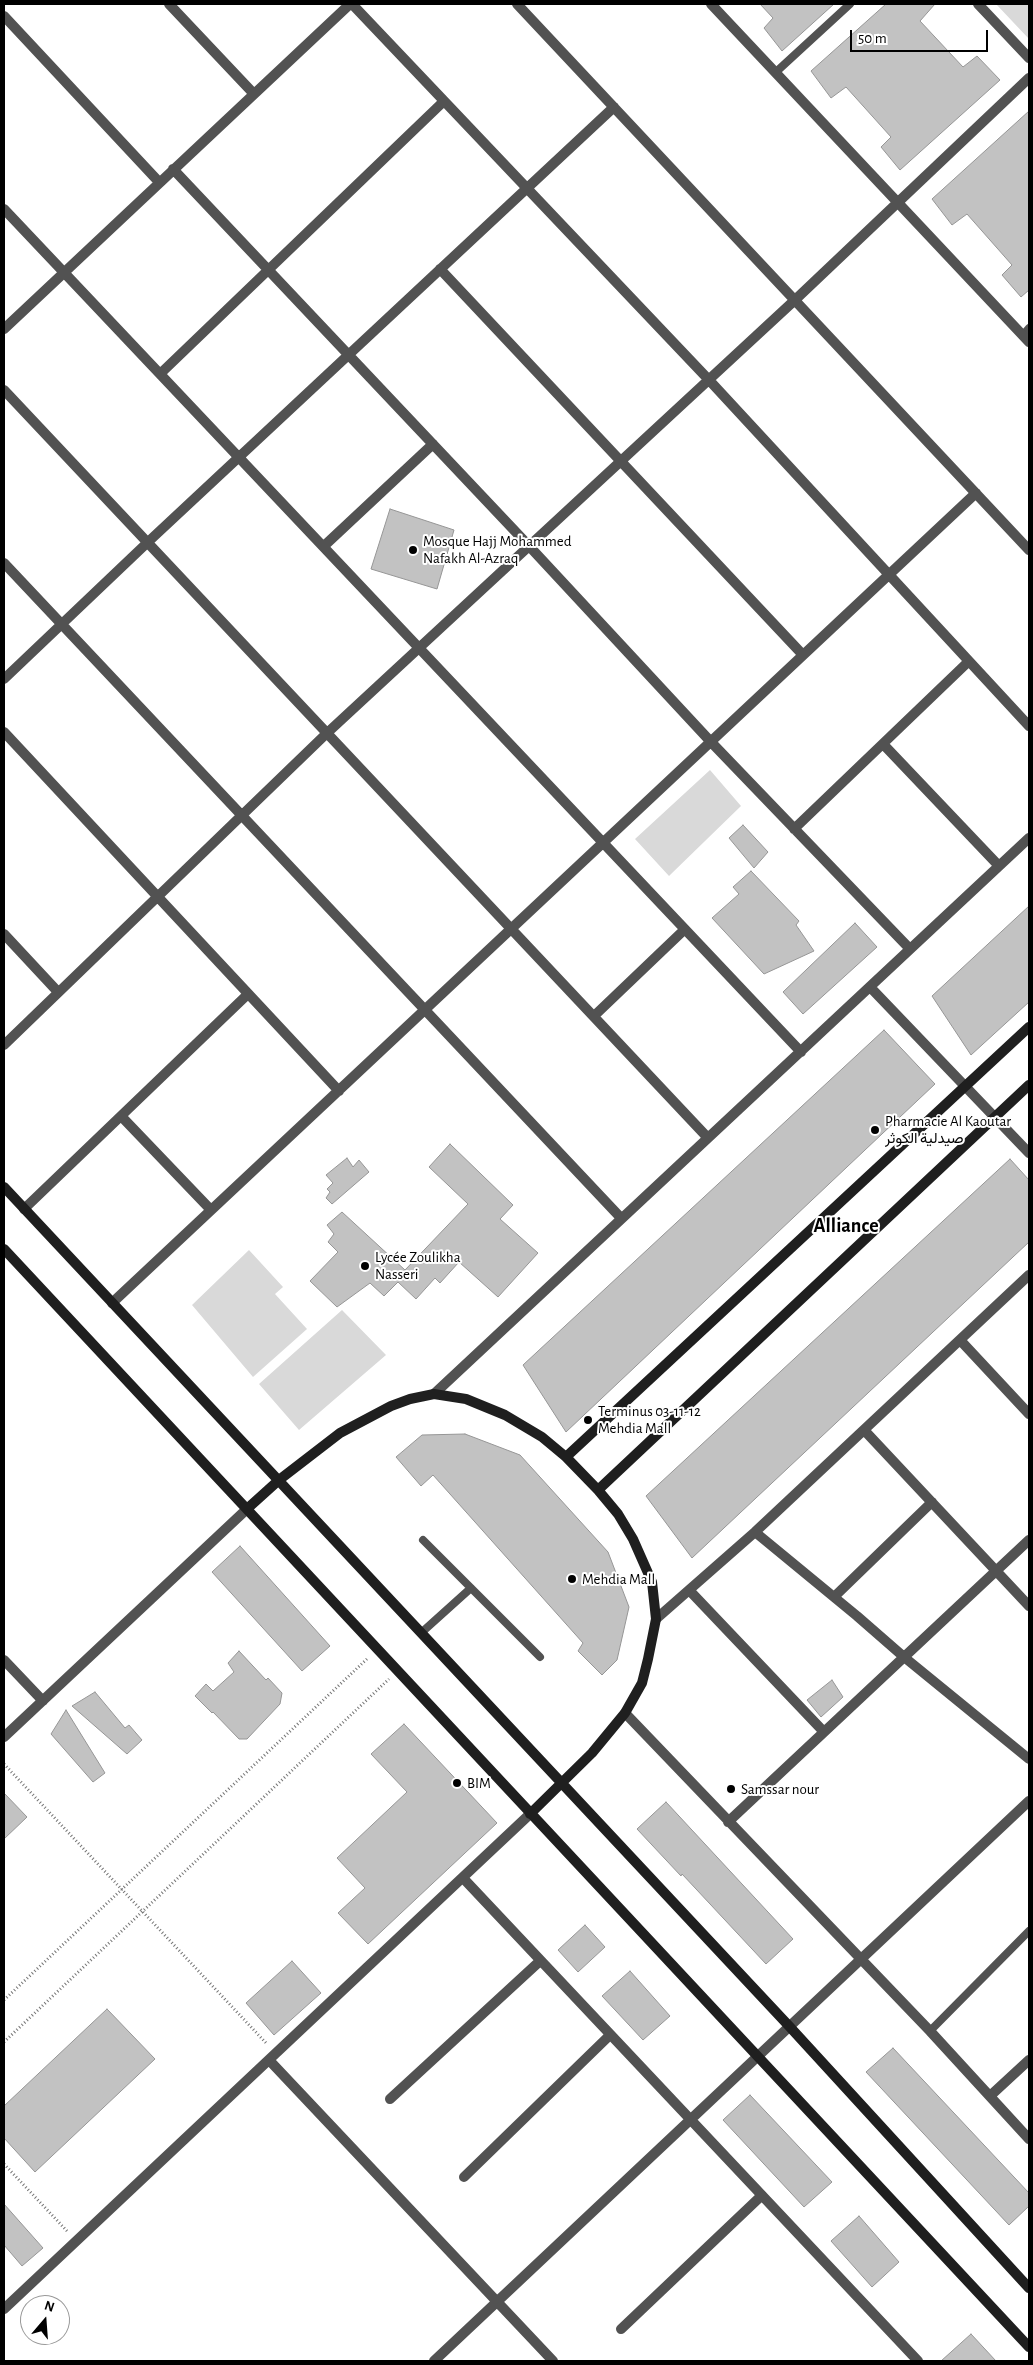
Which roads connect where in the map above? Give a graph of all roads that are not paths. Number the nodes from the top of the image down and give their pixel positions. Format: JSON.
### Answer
{"nodes":[{"id":1,"x":169,"y":4,"type":"edge"},
{"id":2,"x":351,"y":4,"type":"edge"},
{"id":3,"x":517,"y":4,"type":"edge"},
{"id":4,"x":711,"y":4,"type":"edge"},
{"id":5,"x":850,"y":4,"type":"edge"},
{"id":6,"x":978,"y":4,"type":"edge"},
{"id":7,"x":4,"y":16,"type":"edge"},
{"id":8,"x":1029,"y":58,"type":"edge"},
{"id":9,"x":776,"y":72,"type":"junction"},
{"id":10,"x":1029,"y":78,"type":"edge"},
{"id":11,"x":254,"y":94,"type":"junction"},
{"id":12,"x":444,"y":102,"type":"junction"},
{"id":13,"x":614,"y":107,"type":"junction"},
{"id":14,"x":173,"y":169,"type":"junction"},
{"id":15,"x":159,"y":182,"type":"junction"},
{"id":16,"x":526,"y":188,"type":"junction"},
{"id":17,"x":898,"y":202,"type":"junction"},
{"id":18,"x":4,"y":209,"type":"edge"},
{"id":19,"x":440,"y":269,"type":"junction"},
{"id":20,"x":269,"y":270,"type":"junction"},
{"id":21,"x":64,"y":272,"type":"junction"},
{"id":22,"x":796,"y":300,"type":"junction"},
{"id":23,"x":4,"y":328,"type":"edge"},
{"id":24,"x":1027,"y":335,"type":"edge"},
{"id":25,"x":349,"y":354,"type":"junction"},
{"id":26,"x":161,"y":374,"type":"junction"},
{"id":27,"x":708,"y":380,"type":"junction"},
{"id":28,"x":4,"y":390,"type":"edge"},
{"id":29,"x":433,"y":444,"type":"junction"},
{"id":30,"x":240,"y":456,"type":"junction"},
{"id":31,"x":621,"y":462,"type":"junction"},
{"id":32,"x":976,"y":493,"type":"junction"},
{"id":33,"x":148,"y":542,"type":"junction"},
{"id":34,"x":324,"y":546,"type":"junction"},
{"id":35,"x":530,"y":546,"type":"junction"},
{"id":36,"x":1029,"y":550,"type":"edge"},
{"id":37,"x":4,"y":563,"type":"edge"},
{"id":38,"x":890,"y":575,"type":"junction"},
{"id":39,"x":61,"y":624,"type":"junction"},
{"id":40,"x":420,"y":648,"type":"junction"},
{"id":41,"x":802,"y":655,"type":"junction"},
{"id":42,"x":968,"y":662,"type":"junction"},
{"id":43,"x":4,"y":679,"type":"edge"},
{"id":44,"x":1029,"y":726,"type":"edge"},
{"id":45,"x":4,"y":732,"type":"edge"},
{"id":46,"x":326,"y":734,"type":"junction"},
{"id":47,"x":711,"y":742,"type":"junction"},
{"id":48,"x":883,"y":744,"type":"junction"},
{"id":49,"x":241,"y":816,"type":"junction"},
{"id":50,"x":794,"y":829,"type":"junction"},
{"id":51,"x":1029,"y":838,"type":"edge"},
{"id":52,"x":603,"y":845,"type":"junction"},
{"id":53,"x":999,"y":866,"type":"junction"},
{"id":54,"x":156,"y":896,"type":"junction"},
{"id":55,"x":511,"y":929,"type":"junction"},
{"id":56,"x":684,"y":930,"type":"junction"},
{"id":57,"x":4,"y":934,"type":"edge"},
{"id":58,"x":910,"y":949,"type":"junction"},
{"id":59,"x":870,"y":987,"type":"junction"},
{"id":60,"x":58,"y":992,"type":"junction"},
{"id":61,"x":248,"y":994,"type":"junction"},
{"id":62,"x":426,"y":1009,"type":"junction"},
{"id":63,"x":594,"y":1016,"type":"junction"},
{"id":64,"x":1029,"y":1027,"type":"edge"},
{"id":65,"x":4,"y":1045,"type":"edge"},
{"id":66,"x":800,"y":1052,"type":"junction"},
{"id":67,"x":1029,"y":1085,"type":"edge"},
{"id":68,"x":966,"y":1086,"type":"junction"},
{"id":69,"x":340,"y":1091,"type":"junction"},
{"id":70,"x":120,"y":1116,"type":"junction"},
{"id":71,"x":995,"y":1117,"type":"junction"},
{"id":72,"x":708,"y":1138,"type":"junction"},
{"id":73,"x":1029,"y":1153,"type":"edge"},
{"id":74,"x":4,"y":1187,"type":"edge"},
{"id":75,"x":24,"y":1209,"type":"junction"},
{"id":76,"x":211,"y":1210,"type":"junction"},
{"id":77,"x":621,"y":1218,"type":"junction"},
{"id":78,"x":4,"y":1249,"type":"edge"},
{"id":79,"x":1029,"y":1275,"type":"edge"},
{"id":80,"x":112,"y":1303,"type":"junction"},
{"id":81,"x":960,"y":1340,"type":"junction"},
{"id":82,"x":434,"y":1394,"type":"junction"},
{"id":83,"x":1029,"y":1414,"type":"edge"},
{"id":84,"x":864,"y":1430,"type":"junction"},
{"id":85,"x":566,"y":1457,"type":"junction"},
{"id":86,"x":279,"y":1480,"type":"junction"},
{"id":87,"x":598,"y":1490,"type":"junction"},
{"id":88,"x":932,"y":1502,"type":"junction"},
{"id":89,"x":248,"y":1508,"type":"junction"},
{"id":90,"x":755,"y":1532,"type":"junction"},
{"id":91,"x":423,"y":1540,"type":"dead end"},
{"id":92,"x":1029,"y":1540,"type":"edge"},
{"id":93,"x":997,"y":1570,"type":"junction"},
{"id":94,"x":471,"y":1588,"type":"junction"},
{"id":95,"x":689,"y":1590,"type":"junction"},
{"id":96,"x":834,"y":1597,"type":"junction"},
{"id":97,"x":1029,"y":1606,"type":"edge"},
{"id":98,"x":656,"y":1619,"type":"junction"},
{"id":99,"x":421,"y":1633,"type":"junction"},
{"id":100,"x":540,"y":1657,"type":"dead end"},
{"id":101,"x":904,"y":1658,"type":"junction"},
{"id":102,"x":4,"y":1660,"type":"edge"},
{"id":103,"x":43,"y":1701,"type":"junction"},
{"id":104,"x":625,"y":1713,"type":"junction"},
{"id":105,"x":824,"y":1732,"type":"junction"},
{"id":106,"x":4,"y":1737,"type":"edge"},
{"id":107,"x":1029,"y":1759,"type":"edge"},
{"id":108,"x":561,"y":1784,"type":"junction"},
{"id":109,"x":1029,"y":1801,"type":"edge"},
{"id":110,"x":530,"y":1814,"type":"junction"},
{"id":111,"x":728,"y":1822,"type":"junction"},
{"id":112,"x":463,"y":1878,"type":"junction"},
{"id":113,"x":1029,"y":1931,"type":"edge"},
{"id":114,"x":860,"y":1960,"type":"junction"},
{"id":115,"x":540,"y":1961,"type":"junction"},
{"id":116,"x":789,"y":2026,"type":"junction"},
{"id":117,"x":930,"y":2031,"type":"junction"},
{"id":118,"x":610,"y":2035,"type":"junction"},
{"id":119,"x":758,"y":2055,"type":"junction"},
{"id":120,"x":272,"y":2057,"type":"junction"},
{"id":121,"x":1029,"y":2060,"type":"edge"},
{"id":122,"x":990,"y":2096,"type":"junction"},
{"id":123,"x":390,"y":2098,"type":"dead end"},
{"id":124,"x":690,"y":2120,"type":"junction"},
{"id":125,"x":1029,"y":2139,"type":"edge"},
{"id":126,"x":464,"y":2177,"type":"dead end"},
{"id":127,"x":761,"y":2196,"type":"junction"},
{"id":128,"x":1029,"y":2288,"type":"edge"},
{"id":129,"x":496,"y":2302,"type":"junction"},
{"id":130,"x":4,"y":2309,"type":"edge"},
{"id":131,"x":621,"y":2328,"type":"dead end"},
{"id":132,"x":1029,"y":2347,"type":"edge"},
{"id":133,"x":434,"y":2361,"type":"edge"},
{"id":134,"x":553,"y":2361,"type":"edge"},
{"id":135,"x":918,"y":2361,"type":"edge"}],
"edges":[{"from":1,"to":11,"type":"street"},
{"from":2,"to":11,"type":"street"},
{"from":2,"to":12,"type":"street"},
{"from":3,"to":13,"type":"street"},
{"from":4,"to":9,"type":"street"},
{"from":5,"to":9,"type":"lane"},
{"from":6,"to":8,"type":"street"},
{"from":7,"to":15,"type":"street"},
{"from":9,"to":17,"type":"street"},
{"from":10,"to":17,"type":"street"},
{"from":11,"to":14,"type":"street"},
{"from":12,"to":16,"type":"street"},
{"from":12,"to":20,"type":"street"},
{"from":13,"to":16,"type":"street"},
{"from":13,"to":22,"type":"street"},
{"from":14,"to":15,"type":"street"},
{"from":14,"to":20,"type":"street"},
{"from":15,"to":21,"type":"street"},
{"from":16,"to":19,"type":"street"},
{"from":16,"to":27,"type":"street"},
{"from":17,"to":22,"type":"street"},
{"from":17,"to":24,"type":"street"},
{"from":18,"to":21,"type":"street"},
{"from":19,"to":25,"type":"street"},
{"from":19,"to":31,"type":"street"},
{"from":20,"to":25,"type":"street"},
{"from":20,"to":26,"type":"street"},
{"from":21,"to":23,"type":"street"},
{"from":21,"to":26,"type":"street"},
{"from":22,"to":27,"type":"street"},
{"from":22,"to":32,"type":"street"},
{"from":25,"to":29,"type":"street"},
{"from":25,"to":30,"type":"street"},
{"from":26,"to":30,"type":"street"},
{"from":27,"to":31,"type":"street"},
{"from":27,"to":38,"type":"street"},
{"from":28,"to":33,"type":"street"},
{"from":29,"to":34,"type":"street"},
{"from":29,"to":35,"type":"street"},
{"from":30,"to":33,"type":"street"},
{"from":30,"to":34,"type":"street"},
{"from":31,"to":35,"type":"street"},
{"from":31,"to":41,"type":"street"},
{"from":32,"to":36,"type":"street"},
{"from":32,"to":38,"type":"street"},
{"from":33,"to":39,"type":"street"},
{"from":33,"to":46,"type":"street"},
{"from":34,"to":40,"type":"street"},
{"from":35,"to":40,"type":"street"},
{"from":35,"to":47,"type":"street"},
{"from":37,"to":39,"type":"street"},
{"from":38,"to":41,"type":"street"},
{"from":38,"to":42,"type":"street"},
{"from":39,"to":43,"type":"street"},
{"from":39,"to":49,"type":"street"},
{"from":40,"to":46,"type":"street"},
{"from":40,"to":52,"type":"street"},
{"from":41,"to":47,"type":"street"},
{"from":42,"to":44,"type":"street"},
{"from":42,"to":48,"type":"street"},
{"from":45,"to":54,"type":"street"},
{"from":46,"to":49,"type":"street"},
{"from":46,"to":55,"type":"street"},
{"from":47,"to":50,"type":"street"},
{"from":47,"to":52,"type":"street"},
{"from":48,"to":50,"type":"street"},
{"from":48,"to":53,"type":"street"},
{"from":49,"to":54,"type":"street"},
{"from":49,"to":62,"type":"street"},
{"from":50,"to":58,"type":"street"},
{"from":51,"to":53,"type":"street"},
{"from":52,"to":55,"type":"street"},
{"from":52,"to":56,"type":"street"},
{"from":53,"to":58,"type":"street"},
{"from":54,"to":60,"type":"street"},
{"from":54,"to":61,"type":"street"},
{"from":55,"to":62,"type":"street"},
{"from":55,"to":63,"type":"street"},
{"from":56,"to":63,"type":"street"},
{"from":56,"to":66,"type":"street"},
{"from":57,"to":60,"type":"street"},
{"from":58,"to":59,"type":"street"},
{"from":59,"to":66,"type":"street"},
{"from":59,"to":68,"type":"street"},
{"from":60,"to":65,"type":"street"},
{"from":61,"to":69,"type":"street"},
{"from":61,"to":70,"type":"street"},
{"from":62,"to":69,"type":"street"},
{"from":62,"to":77,"type":"street"},
{"from":63,"to":72,"type":"street"},
{"from":64,"to":68,"type":"street"},
{"from":66,"to":72,"type":"street"},
{"from":67,"to":71,"type":"street"},
{"from":68,"to":71,"type":"street"},
{"from":68,"to":85,"type":"street"},
{"from":69,"to":76,"type":"street"},
{"from":70,"to":75,"type":"street"},
{"from":70,"to":76,"type":"street"},
{"from":71,"to":73,"type":"street"},
{"from":71,"to":87,"type":"street"},
{"from":72,"to":77,"type":"street"},
{"from":74,"to":75,"type":"street"},
{"from":75,"to":80,"type":"street"},
{"from":76,"to":80,"type":"street"},
{"from":77,"to":82,"type":"street"},
{"from":78,"to":89,"type":"street"},
{"from":79,"to":81,"type":"street"},
{"from":80,"to":86,"type":"street"},
{"from":81,"to":83,"type":"street"},
{"from":81,"to":84,"type":"street"},
{"from":82,"to":85,"type":"street"},
{"from":82,"to":86,"type":"street"},
{"from":84,"to":88,"type":"street"},
{"from":84,"to":90,"type":"street"},
{"from":85,"to":87,"type":"street"},
{"from":86,"to":89,"type":"street"},
{"from":86,"to":99,"type":"street"},
{"from":87,"to":98,"type":"street"},
{"from":88,"to":93,"type":"street"},
{"from":88,"to":96,"type":"street"},
{"from":89,"to":103,"type":"street"},
{"from":89,"to":110,"type":"street"},
{"from":90,"to":95,"type":"street"},
{"from":90,"to":96,"type":"street"},
{"from":91,"to":94,"type":"lane"},
{"from":92,"to":93,"type":"street"},
{"from":93,"to":97,"type":"street"},
{"from":93,"to":101,"type":"street"},
{"from":94,"to":99,"type":"lane"},
{"from":94,"to":100,"type":"lane"},
{"from":95,"to":98,"type":"street"},
{"from":95,"to":105,"type":"street"},
{"from":96,"to":101,"type":"street"},
{"from":98,"to":104,"type":"street"},
{"from":99,"to":108,"type":"street"},
{"from":101,"to":105,"type":"street"},
{"from":101,"to":107,"type":"street"},
{"from":102,"to":103,"type":"street"},
{"from":103,"to":106,"type":"street"},
{"from":104,"to":108,"type":"street"},
{"from":104,"to":111,"type":"street"},
{"from":105,"to":111,"type":"street"},
{"from":108,"to":110,"type":"street"},
{"from":108,"to":116,"type":"street"},
{"from":109,"to":114,"type":"street"},
{"from":110,"to":112,"type":"street"},
{"from":110,"to":119,"type":"street"},
{"from":111,"to":114,"type":"street"},
{"from":112,"to":115,"type":"street"},
{"from":112,"to":120,"type":"street"},
{"from":113,"to":117,"type":"lane"},
{"from":114,"to":116,"type":"street"},
{"from":114,"to":117,"type":"street"},
{"from":115,"to":118,"type":"street"},
{"from":115,"to":123,"type":"street"},
{"from":116,"to":119,"type":"street"},
{"from":116,"to":128,"type":"street"},
{"from":117,"to":122,"type":"street"},
{"from":118,"to":124,"type":"street"},
{"from":118,"to":126,"type":"street"},
{"from":119,"to":124,"type":"street"},
{"from":119,"to":132,"type":"street"},
{"from":120,"to":129,"type":"street"},
{"from":120,"to":130,"type":"street"},
{"from":121,"to":122,"type":"street"},
{"from":122,"to":125,"type":"street"},
{"from":124,"to":127,"type":"street"},
{"from":124,"to":129,"type":"street"},
{"from":127,"to":131,"type":"street"},
{"from":127,"to":135,"type":"street"},
{"from":129,"to":133,"type":"street"},
{"from":129,"to":134,"type":"street"}]}
